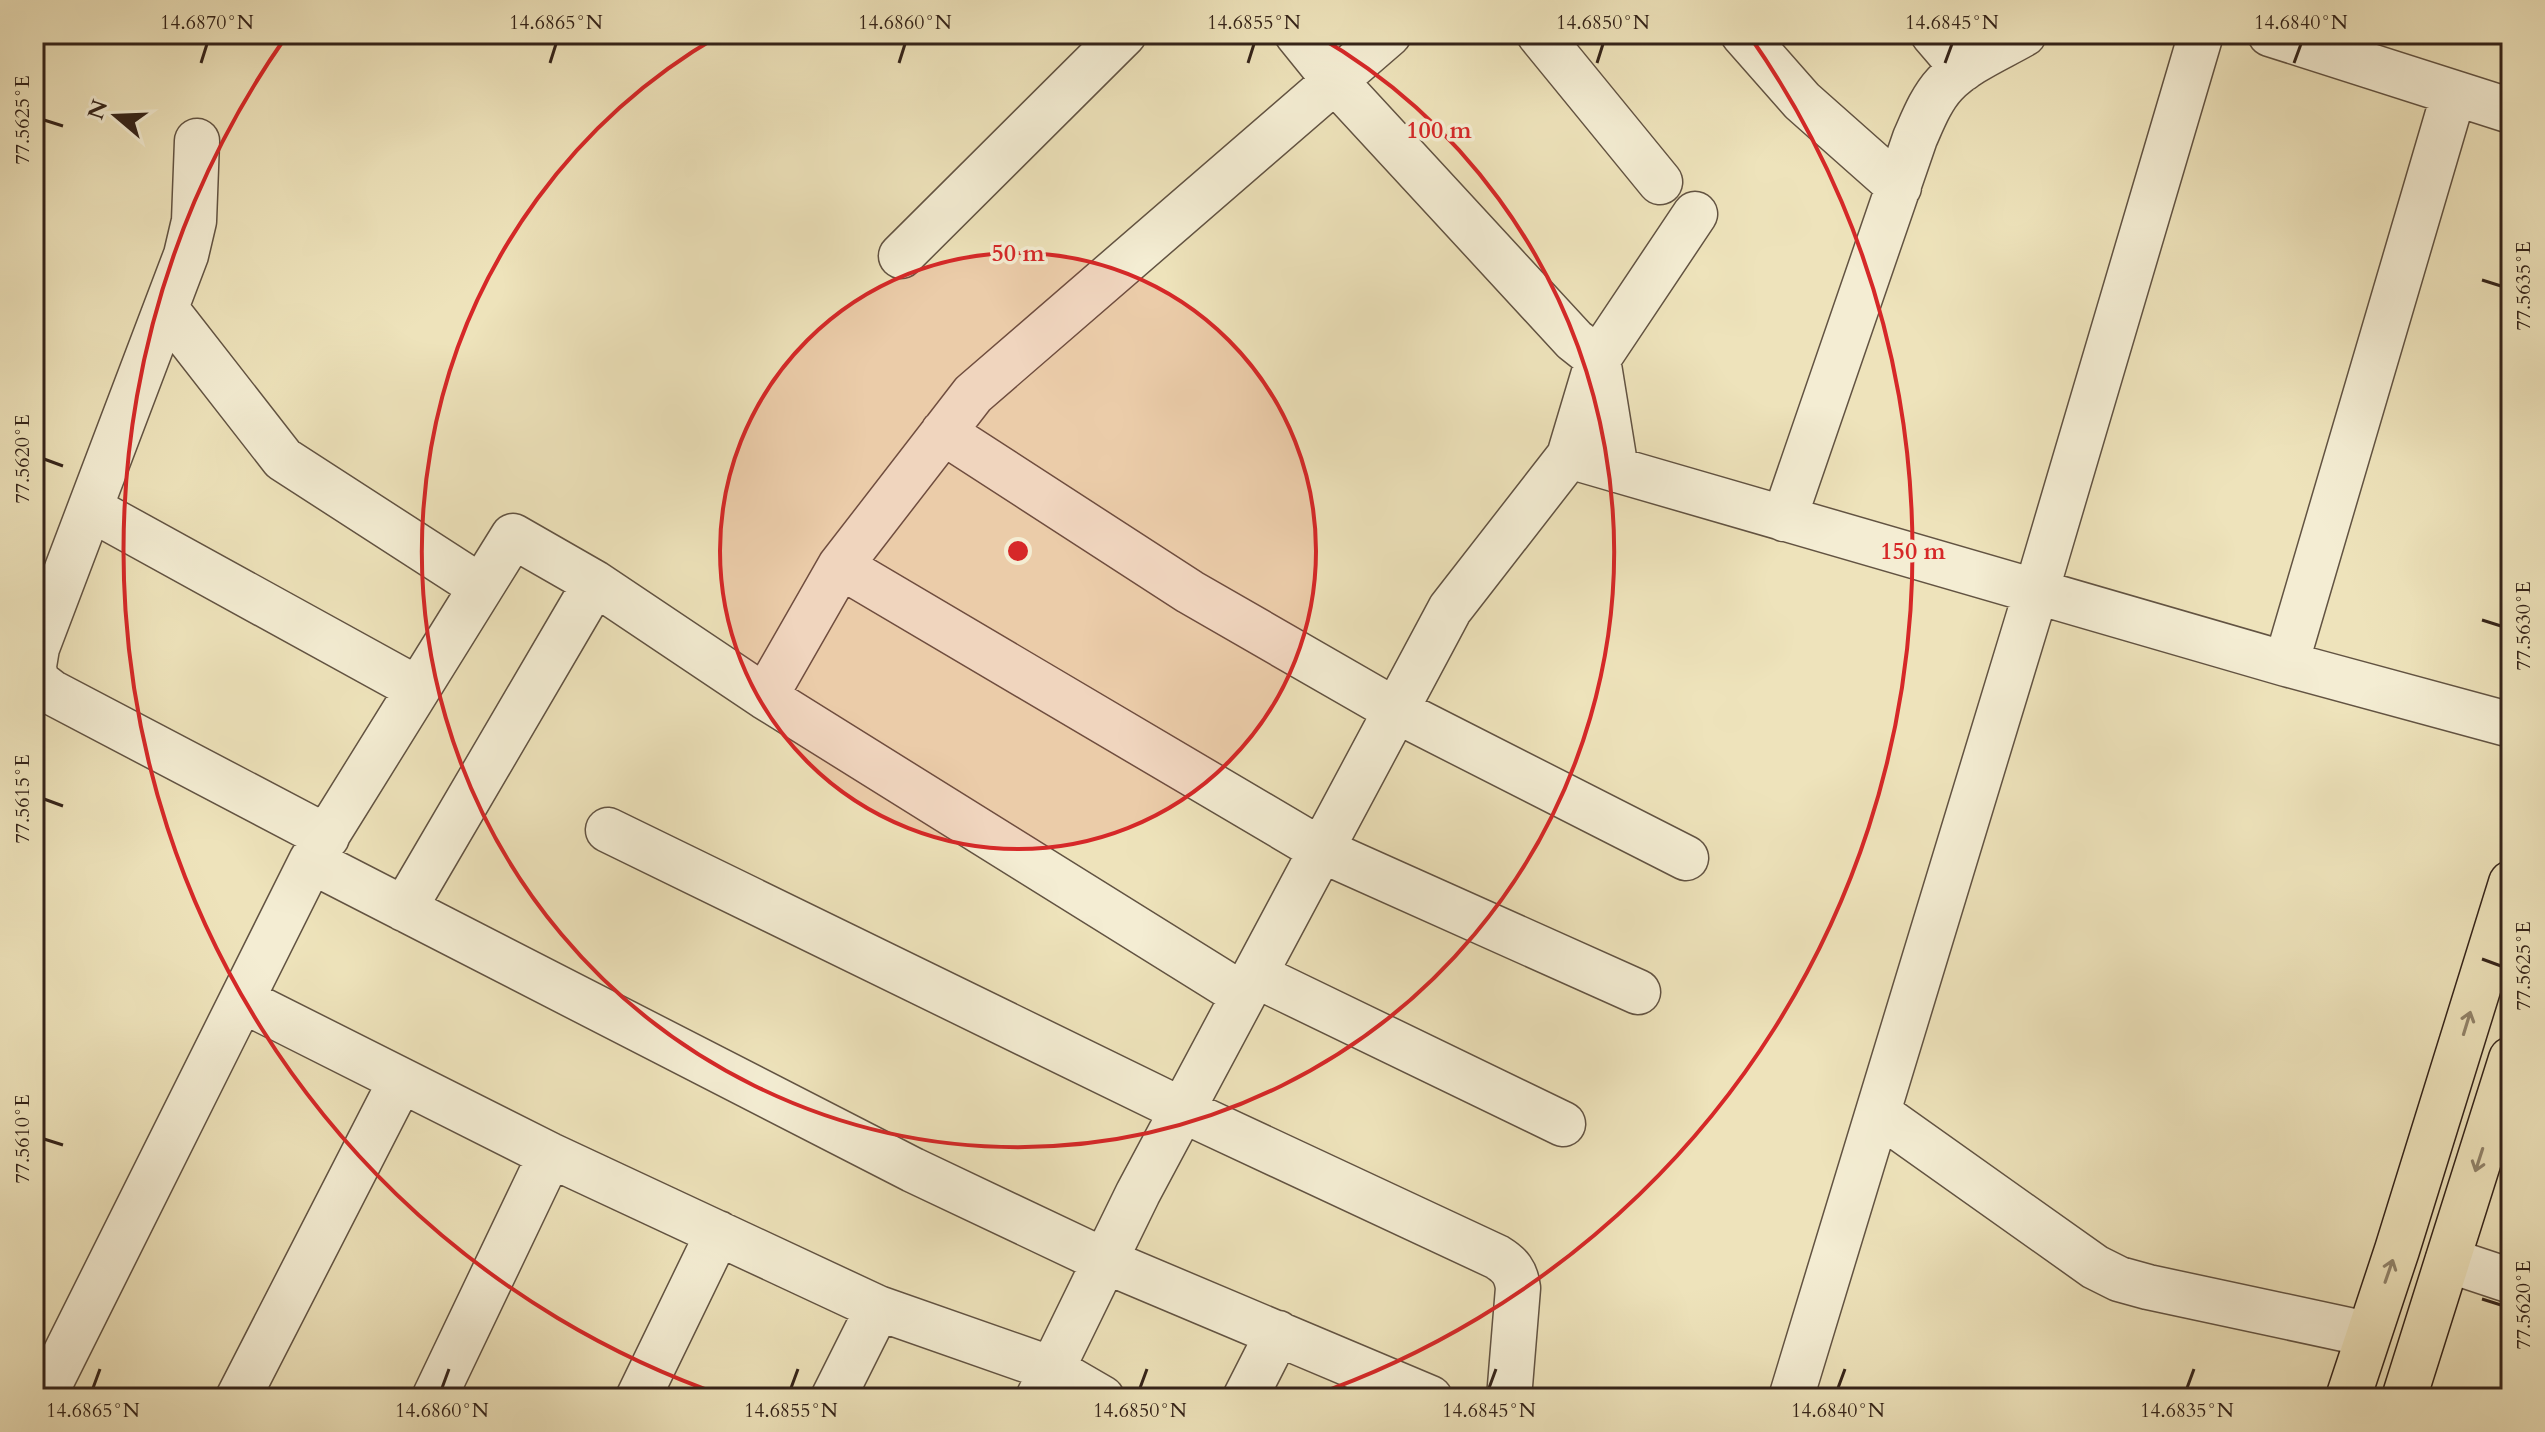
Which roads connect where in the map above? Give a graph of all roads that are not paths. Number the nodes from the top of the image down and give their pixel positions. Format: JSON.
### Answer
{"nodes":[{"id":1,"x":1124,"y":34,"type":"edge"},
{"id":2,"x":1297,"y":34,"type":"edge"},
{"id":3,"x":1389,"y":34,"type":"edge"},
{"id":4,"x":1539,"y":34,"type":"edge"},
{"id":5,"x":1743,"y":34,"type":"edge"},
{"id":6,"x":1933,"y":34,"type":"edge"},
{"id":7,"x":2024,"y":34,"type":"edge"},
{"id":8,"x":2201,"y":34,"type":"edge"},
{"id":9,"x":2270,"y":34,"type":"edge"},
{"id":10,"x":1963,"y":69,"type":"junction"},
{"id":11,"x":1335,"y":81,"type":"junction"},
{"id":12,"x":2454,"y":93,"type":"junction"},
{"id":13,"x":2511,"y":111,"type":"edge"},
{"id":14,"x":197,"y":141,"type":"dead end"},
{"id":15,"x":1660,"y":182,"type":"dead end"},
{"id":16,"x":1899,"y":187,"type":"junction"},
{"id":17,"x":1695,"y":214,"type":"dead end"},
{"id":18,"x":901,"y":256,"type":"dead end"},
{"id":19,"x":166,"y":309,"type":"junction"},
{"id":20,"x":1598,"y":359,"type":"junction"},
{"id":21,"x":943,"y":432,"type":"junction"},
{"id":22,"x":1569,"y":456,"type":"junction"},
{"id":23,"x":1616,"y":470,"type":"junction"},
{"id":24,"x":91,"y":509,"type":"junction"},
{"id":25,"x":1784,"y":519,"type":"junction"},
{"id":26,"x":840,"y":566,"type":"junction"},
{"id":27,"x":595,"y":583,"type":"junction"},
{"id":28,"x":481,"y":587,"type":"junction"},
{"id":29,"x":2036,"y":592,"type":"junction"},
{"id":30,"x":2286,"y":664,"type":"junction"},
{"id":31,"x":34,"y":668,"type":"edge"},
{"id":32,"x":418,"y":689,"type":"junction"},
{"id":33,"x":765,"y":697,"type":"junction"},
{"id":34,"x":1395,"y":710,"type":"junction"},
{"id":35,"x":2511,"y":725,"type":"edge"},
{"id":36,"x":608,"y":830,"type":"dead end"},
{"id":37,"x":319,"y":849,"type":"junction"},
{"id":38,"x":1321,"y":850,"type":"junction"},
{"id":39,"x":1686,"y":858,"type":"dead end"},
{"id":40,"x":2511,"y":883,"type":"edge"},
{"id":41,"x":404,"y":909,"type":"junction"},
{"id":42,"x":1249,"y":985,"type":"junction"},
{"id":43,"x":1638,"y":992,"type":"dead end"},
{"id":44,"x":242,"y":1000,"type":"junction"},
{"id":45,"x":2511,"y":1059,"type":"edge"},
{"id":46,"x":401,"y":1080,"type":"junction"},
{"id":47,"x":1182,"y":1110,"type":"junction"},
{"id":48,"x":1878,"y":1113,"type":"junction"},
{"id":49,"x":1563,"y":1124,"type":"dead end"},
{"id":50,"x":550,"y":1155,"type":"junction"},
{"id":51,"x":718,"y":1233,"type":"junction"},
{"id":52,"x":2448,"y":1260,"type":"junction"},
{"id":53,"x":1105,"y":1261,"type":"junction"},
{"id":54,"x":2511,"y":1281,"type":"edge"},
{"id":55,"x":878,"y":1308,"type":"junction"},
{"id":56,"x":1278,"y":1333,"type":"junction"},
{"id":57,"x":2367,"y":1334,"type":"junction"},
{"id":58,"x":1045,"y":1384,"type":"edge"},
{"id":59,"x":43,"y":1398,"type":"edge"},
{"id":60,"x":238,"y":1398,"type":"edge"},
{"id":61,"x":434,"y":1398,"type":"edge"},
{"id":62,"x":638,"y":1398,"type":"edge"},
{"id":63,"x":833,"y":1398,"type":"edge"},
{"id":64,"x":1102,"y":1398,"type":"edge"},
{"id":65,"x":1245,"y":1398,"type":"edge"},
{"id":66,"x":1430,"y":1398,"type":"edge"},
{"id":67,"x":1509,"y":1398,"type":"edge"},
{"id":68,"x":1791,"y":1398,"type":"edge"},
{"id":69,"x":2348,"y":1398,"type":"edge"},
{"id":70,"x":2404,"y":1398,"type":"edge"}],
"edges":[{"from":1,"to":18,"type":"street"},
{"from":2,"to":11,"type":"street"},
{"from":3,"to":11,"type":"street"},
{"from":4,"to":15,"type":"street"},
{"from":5,"to":16,"type":"street"},
{"from":6,"to":10,"type":"street"},
{"from":7,"to":10,"type":"street"},
{"from":8,"to":29,"type":"street"},
{"from":9,"to":12,"type":"street"},
{"from":10,"to":16,"type":"street"},
{"from":11,"to":20,"type":"street"},
{"from":11,"to":21,"type":"street"},
{"from":12,"to":13,"type":"street"},
{"from":12,"to":30,"type":"street"},
{"from":14,"to":19,"type":"street"},
{"from":16,"to":25,"type":"street"},
{"from":17,"to":20,"type":"street"},
{"from":19,"to":24,"type":"street"},
{"from":19,"to":28,"type":"street"},
{"from":20,"to":22,"type":"street"},
{"from":20,"to":23,"type":"street"},
{"from":21,"to":26,"type":"street"},
{"from":21,"to":34,"type":"street"},
{"from":22,"to":23,"type":"street"},
{"from":22,"to":34,"type":"street"},
{"from":23,"to":25,"type":"street"},
{"from":24,"to":31,"type":"street"},
{"from":24,"to":32,"type":"street"},
{"from":25,"to":29,"type":"street"},
{"from":26,"to":33,"type":"street"},
{"from":26,"to":38,"type":"street"},
{"from":27,"to":28,"type":"street"},
{"from":27,"to":33,"type":"street"},
{"from":27,"to":41,"type":"street"},
{"from":28,"to":32,"type":"street"},
{"from":29,"to":30,"type":"street"},
{"from":29,"to":48,"type":"street"},
{"from":30,"to":35,"type":"street"},
{"from":31,"to":37,"type":"street"},
{"from":32,"to":37,"type":"street"},
{"from":33,"to":42,"type":"street"},
{"from":34,"to":38,"type":"street"},
{"from":34,"to":39,"type":"street"},
{"from":36,"to":47,"type":"street"},
{"from":37,"to":41,"type":"street"},
{"from":37,"to":44,"type":"street"},
{"from":38,"to":42,"type":"street"},
{"from":38,"to":43,"type":"street"},
{"from":57,"to":40,"type":"highway","one_way":true},
{"from":41,"to":53,"type":"street"},
{"from":42,"to":47,"type":"street"},
{"from":42,"to":49,"type":"street"},
{"from":44,"to":46,"type":"street"},
{"from":44,"to":59,"type":"street"},
{"from":45,"to":52,"type":"highway","one_way":true},
{"from":46,"to":50,"type":"street"},
{"from":46,"to":60,"type":"street"},
{"from":47,"to":53,"type":"street"},
{"from":47,"to":67,"type":"street"},
{"from":48,"to":57,"type":"street"},
{"from":48,"to":68,"type":"street"},
{"from":50,"to":51,"type":"street"},
{"from":50,"to":61,"type":"street"},
{"from":51,"to":55,"type":"street"},
{"from":51,"to":62,"type":"street"},
{"from":52,"to":54,"type":"street"},
{"from":52,"to":70,"type":"highway"},
{"from":53,"to":56,"type":"street"},
{"from":53,"to":58,"type":"street"},
{"from":55,"to":58,"type":"street"},
{"from":55,"to":63,"type":"street"},
{"from":56,"to":65,"type":"street"},
{"from":56,"to":66,"type":"street"},
{"from":57,"to":69,"type":"highway"},
{"from":58,"to":64,"type":"street"}]}
